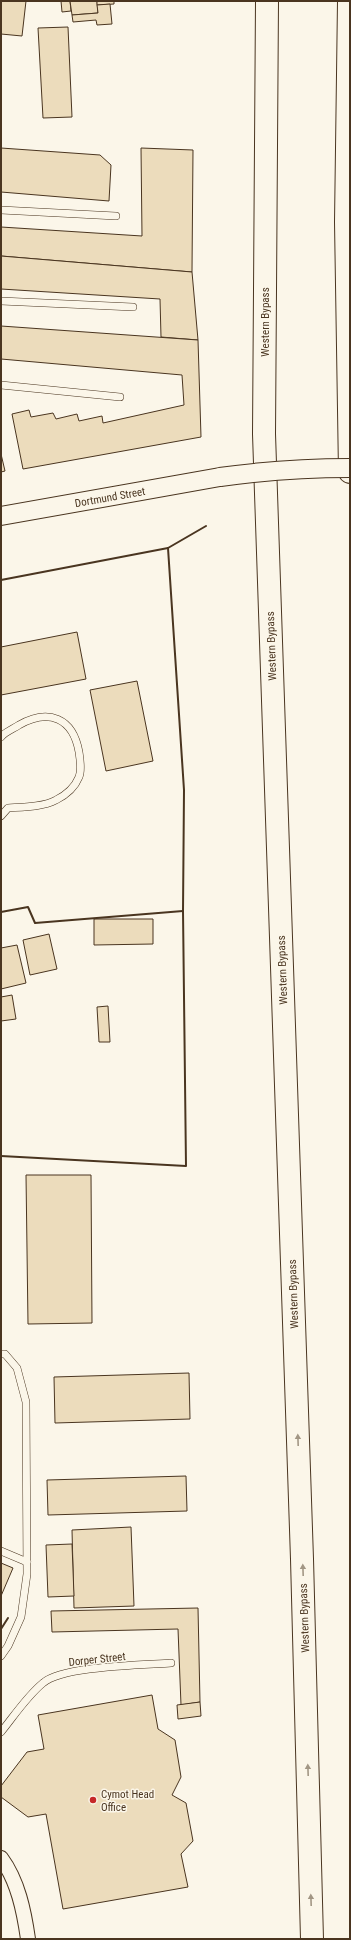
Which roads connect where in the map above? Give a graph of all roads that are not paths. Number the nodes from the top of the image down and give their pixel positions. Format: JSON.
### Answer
{"nodes":[{"id":1,"x":267,"y":1,"type":"edge"},
{"id":2,"x":350,"y":1,"type":"edge"},
{"id":3,"x":1,"y":210,"type":"edge"},
{"id":4,"x":116,"y":216,"type":"dead end"},
{"id":5,"x":1,"y":301,"type":"edge"},
{"id":6,"x":133,"y":307,"type":"dead end"},
{"id":7,"x":1,"y":385,"type":"edge"},
{"id":8,"x":120,"y":397,"type":"dead end"},
{"id":9,"x":350,"y":468,"type":"edge"},
{"id":10,"x":350,"y":472,"type":"edge"},
{"id":11,"x":1,"y":516,"type":"edge"},
{"id":12,"x":1,"y":737,"type":"edge"},
{"id":13,"x":1,"y":816,"type":"edge"},
{"id":14,"x":1,"y":1354,"type":"edge"},
{"id":15,"x":1,"y":1550,"type":"edge"},
{"id":16,"x":27,"y":1562,"type":"junction"},
{"id":17,"x":1,"y":1656,"type":"edge"},
{"id":18,"x":171,"y":1663,"type":"dead end"},
{"id":19,"x":1,"y":1732,"type":"edge"},
{"id":20,"x":1,"y":1858,"type":"edge"},
{"id":21,"x":28,"y":1939,"type":"edge"},
{"id":22,"x":312,"y":1939,"type":"edge"}],
"edges":[{"from":22,"to":1,"type":"highway","name":"Western Bypass","one_way":true},
{"from":2,"to":10,"type":"highway"},
{"from":3,"to":4,"type":"lane"},
{"from":5,"to":6,"type":"lane"},
{"from":7,"to":8,"type":"lane"},
{"from":9,"to":11,"type":"street","name":"Dortmund Street","bridge":true},
{"from":12,"to":13,"type":"lane"},
{"from":14,"to":16,"type":"lane"},
{"from":15,"to":16,"type":"lane"},
{"from":16,"to":17,"type":"lane"},
{"from":18,"to":19,"type":"lane","name":"Dorper Street"},
{"from":20,"to":21,"type":"street"}]}
